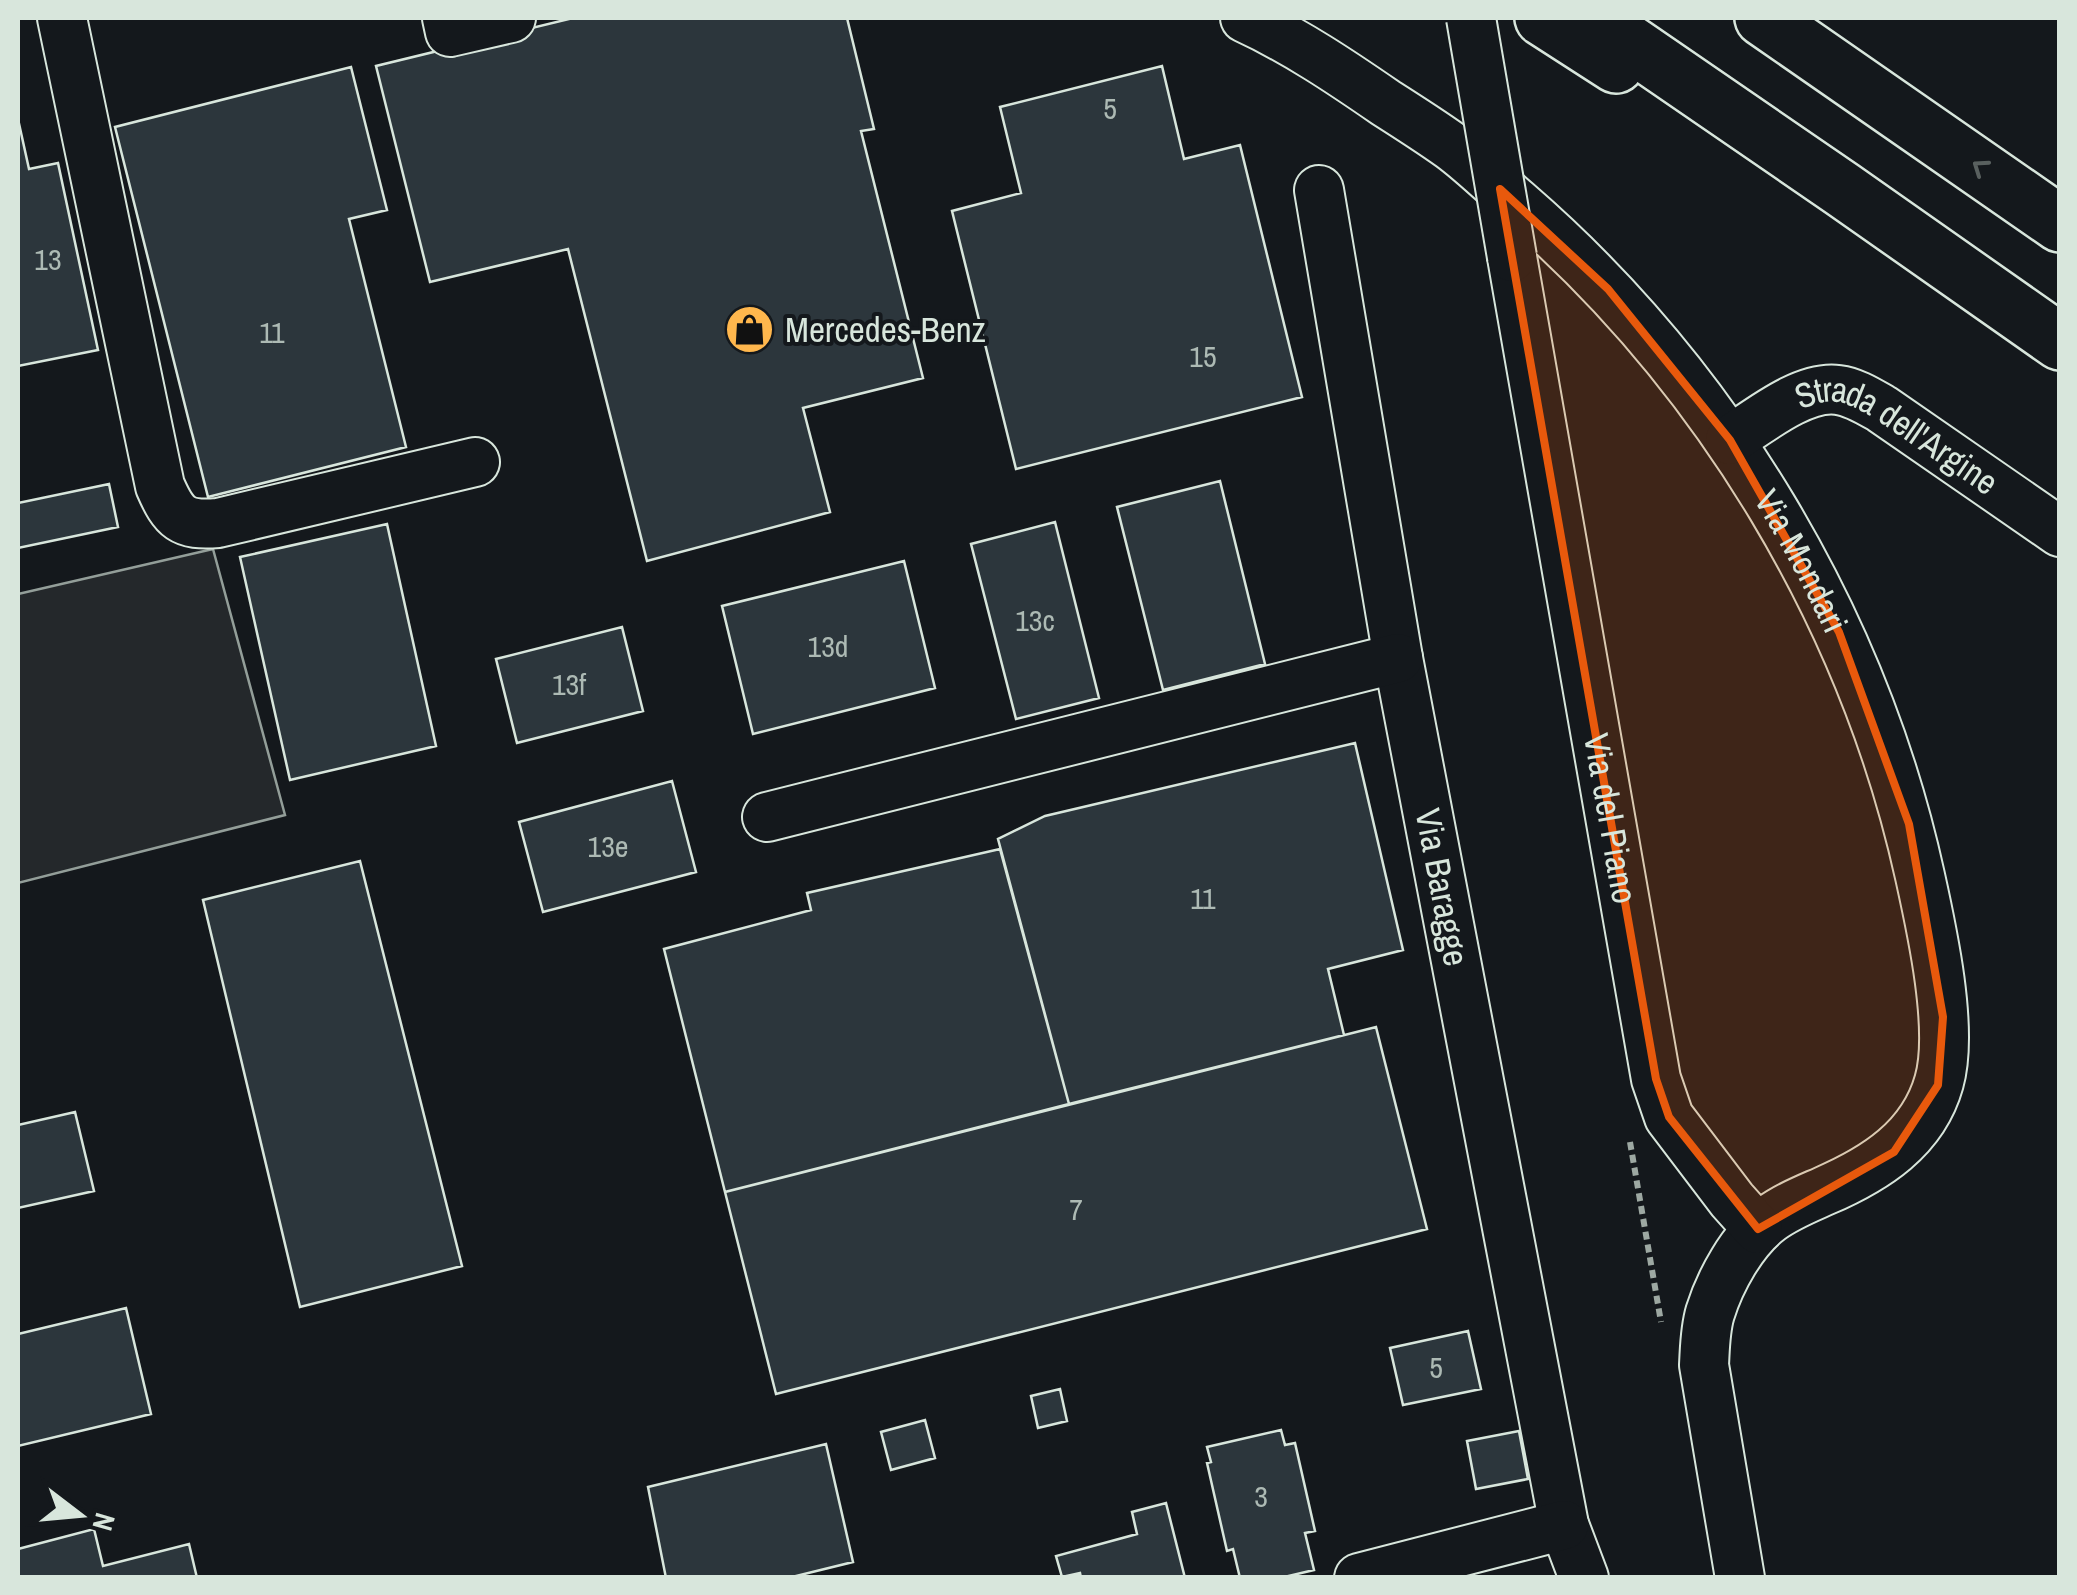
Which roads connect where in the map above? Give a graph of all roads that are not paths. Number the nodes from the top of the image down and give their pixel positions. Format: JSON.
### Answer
{"nodes":[{"id":1,"x":62,"y":18,"type":"edge"},
{"id":2,"x":447,"y":18,"type":"edge"},
{"id":3,"x":511,"y":18,"type":"edge"},
{"id":4,"x":1245,"y":18,"type":"edge"},
{"id":5,"x":1471,"y":18,"type":"edge"},
{"id":6,"x":1543,"y":18,"type":"edge"},
{"id":7,"x":1593,"y":18,"type":"edge"},
{"id":8,"x":1763,"y":18,"type":"edge"},
{"id":9,"x":1842,"y":188,"type":"junction"},
{"id":10,"x":1319,"y":190,"type":"dead end"},
{"id":11,"x":2060,"y":224,"type":"edge"},
{"id":12,"x":2060,"y":342,"type":"edge"},
{"id":13,"x":1730,"y":440,"type":"junction"},
{"id":14,"x":475,"y":462,"type":"dead end"},
{"id":15,"x":2060,"y":532,"type":"edge"},
{"id":16,"x":1398,"y":658,"type":"junction"},
{"id":17,"x":767,"y":816,"type":"dead end"},
{"id":18,"x":1758,"y":1230,"type":"junction"},
{"id":19,"x":1564,"y":1525,"type":"junction"},
{"id":20,"x":1358,"y":1578,"type":"edge"},
{"id":21,"x":1584,"y":1578,"type":"edge"},
{"id":22,"x":1740,"y":1578,"type":"edge"}],
"edges":[{"from":1,"to":14,"type":"street"},
{"from":2,"to":3,"type":"street"},
{"from":4,"to":13,"type":"street","name":"Via Mondari"},
{"from":5,"to":18,"type":"street","name":"Via del Piano","bridge":true},
{"from":6,"to":9,"type":"highway"},
{"from":7,"to":9,"type":"highway"},
{"from":11,"to":8,"type":"highway","one_way":true},
{"from":9,"to":12,"type":"highway"},
{"from":10,"to":16,"type":"street","name":"Via Baragge"},
{"from":13,"to":15,"type":"street","name":"Strada dell'Argine"},
{"from":13,"to":18,"type":"street","name":"Via Mondari"},
{"from":16,"to":17,"type":"street"},
{"from":16,"to":19,"type":"street","name":"Via Baragge"},
{"from":18,"to":22,"type":"street"},
{"from":19,"to":20,"type":"street"},
{"from":19,"to":21,"type":"street","name":"Via Baragge"}]}
